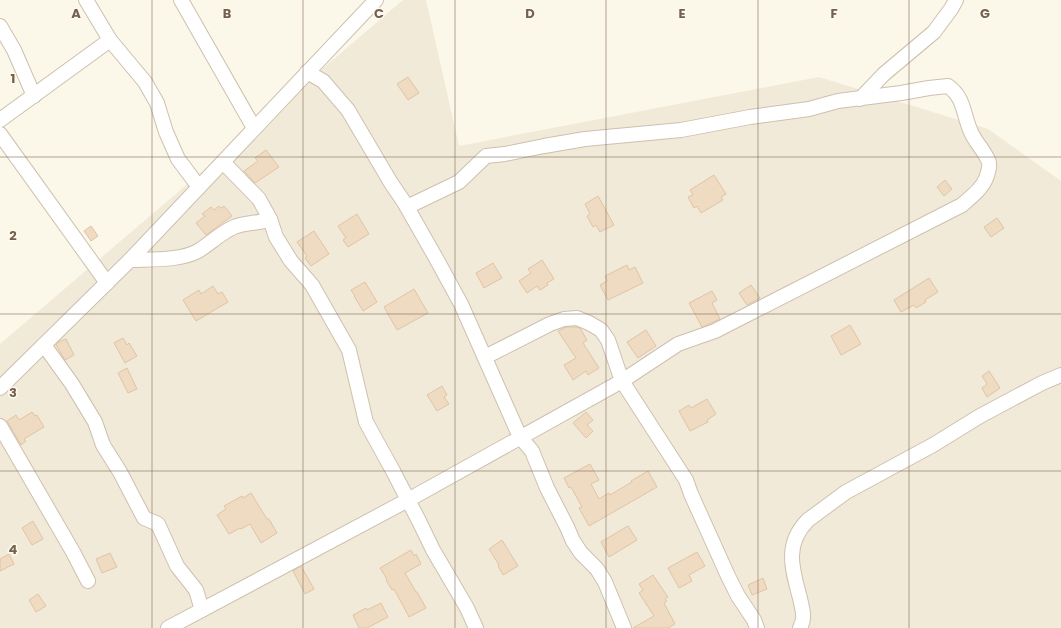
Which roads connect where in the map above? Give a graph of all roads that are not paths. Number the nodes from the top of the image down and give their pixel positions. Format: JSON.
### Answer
{"nodes":[{"id":1,"x":86,"y":0,"type":"edge"},
{"id":2,"x":180,"y":0,"type":"edge"},
{"id":3,"x":376,"y":0,"type":"edge"},
{"id":4,"x":956,"y":0,"type":"edge"},
{"id":5,"x":0,"y":26,"type":"edge"},
{"id":6,"x":110,"y":40,"type":"junction"},
{"id":7,"x":307,"y":72,"type":"junction"},
{"id":8,"x":34,"y":96,"type":"junction"},
{"id":9,"x":860,"y":99,"type":"junction"},
{"id":10,"x":0,"y":120,"type":"edge"},
{"id":11,"x":254,"y":128,"type":"junction"},
{"id":12,"x":0,"y":134,"type":"edge"},
{"id":13,"x":223,"y":162,"type":"junction"},
{"id":14,"x":199,"y":188,"type":"junction"},
{"id":15,"x":407,"y":206,"type":"junction"},
{"id":16,"x":270,"y":219,"type":"junction"},
{"id":17,"x":130,"y":260,"type":"junction"},
{"id":18,"x":107,"y":283,"type":"junction"},
{"id":19,"x":44,"y":345,"type":"junction"},
{"id":20,"x":485,"y":357,"type":"junction"},
{"id":21,"x":1061,"y":375,"type":"edge"},
{"id":22,"x":622,"y":381,"type":"junction"},
{"id":23,"x":0,"y":388,"type":"edge"},
{"id":24,"x":0,"y":426,"type":"edge"},
{"id":25,"x":520,"y":436,"type":"junction"},
{"id":26,"x":408,"y":500,"type":"junction"},
{"id":27,"x":88,"y":581,"type":"dead end"},
{"id":28,"x":202,"y":610,"type":"junction"},
{"id":29,"x":168,"y":628,"type":"edge"},
{"id":30,"x":476,"y":628,"type":"edge"},
{"id":31,"x":624,"y":628,"type":"edge"},
{"id":32,"x":757,"y":628,"type":"edge"},
{"id":33,"x":800,"y":628,"type":"edge"}],
"edges":[{"from":1,"to":6,"type":"street"},
{"from":2,"to":11,"type":"street"},
{"from":3,"to":7,"type":"street"},
{"from":4,"to":9,"type":"street"},
{"from":5,"to":8,"type":"street"},
{"from":6,"to":8,"type":"street"},
{"from":6,"to":14,"type":"street"},
{"from":7,"to":11,"type":"street"},
{"from":7,"to":15,"type":"street"},
{"from":8,"to":10,"type":"street"},
{"from":9,"to":15,"type":"street"},
{"from":9,"to":22,"type":"street"},
{"from":11,"to":13,"type":"street"},
{"from":12,"to":18,"type":"street"},
{"from":13,"to":14,"type":"street"},
{"from":13,"to":16,"type":"street"},
{"from":14,"to":17,"type":"street"},
{"from":15,"to":20,"type":"street"},
{"from":16,"to":17,"type":"street"},
{"from":16,"to":26,"type":"street"},
{"from":17,"to":18,"type":"street"},
{"from":18,"to":19,"type":"street"},
{"from":19,"to":23,"type":"street"},
{"from":19,"to":28,"type":"street"},
{"from":20,"to":22,"type":"street"},
{"from":20,"to":25,"type":"street"},
{"from":21,"to":33,"type":"street"},
{"from":22,"to":25,"type":"street"},
{"from":22,"to":32,"type":"street"},
{"from":24,"to":27,"type":"street"},
{"from":25,"to":26,"type":"street"},
{"from":25,"to":31,"type":"street"},
{"from":26,"to":28,"type":"street"},
{"from":26,"to":30,"type":"street"},
{"from":28,"to":29,"type":"street"}]}
